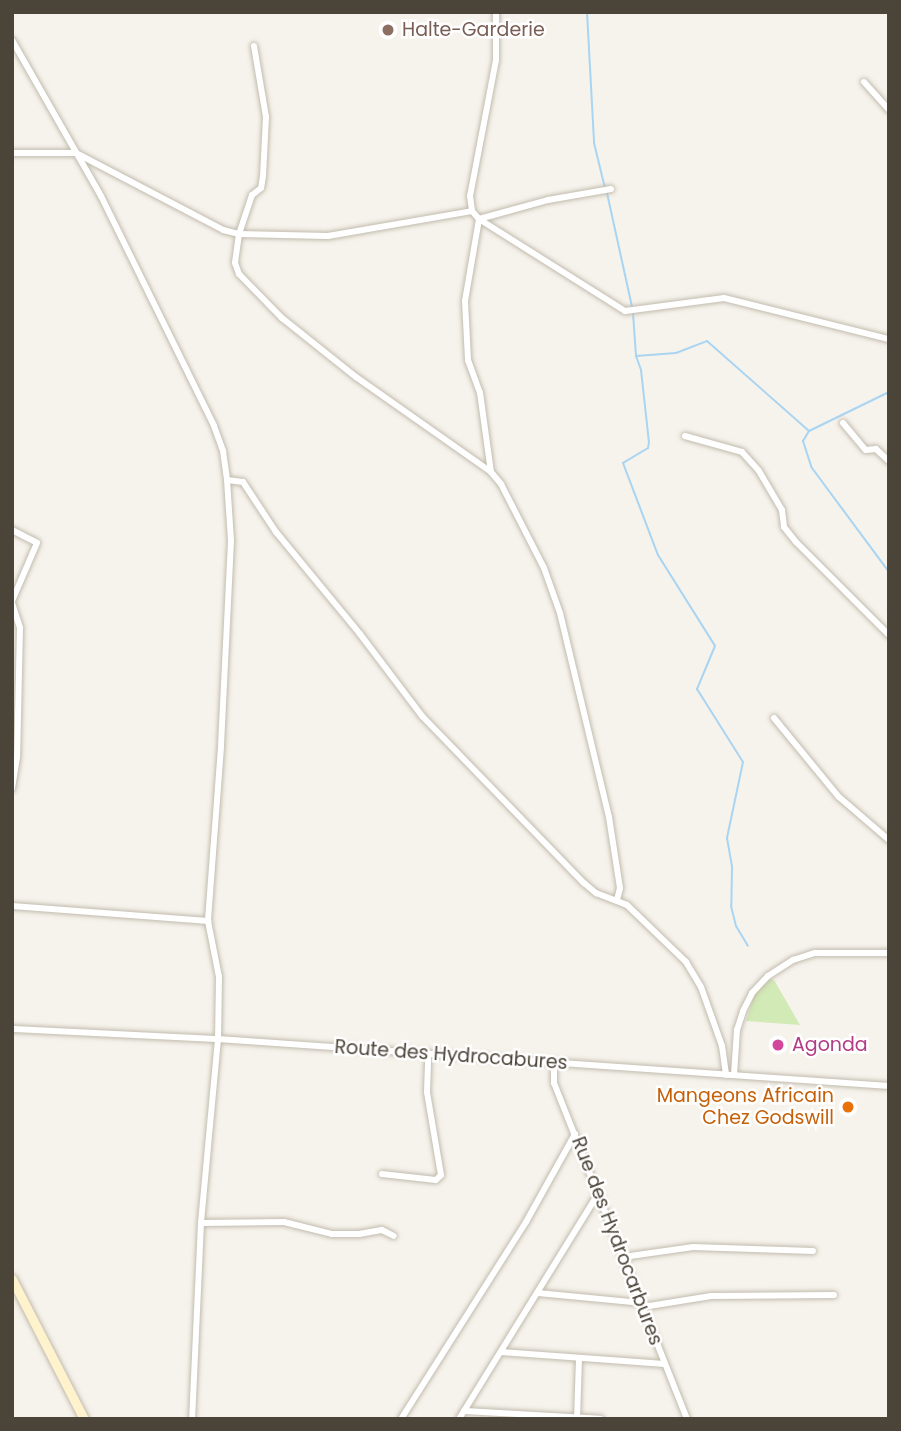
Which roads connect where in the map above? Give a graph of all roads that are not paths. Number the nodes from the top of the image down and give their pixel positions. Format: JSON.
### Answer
{"nodes":[{"id":1,"x":496,"y":12,"type":"edge"},
{"id":2,"x":12,"y":40,"type":"edge"},
{"id":3,"x":254,"y":46,"type":"dead end"},
{"id":4,"x":864,"y":82,"type":"dead end"},
{"id":5,"x":889,"y":110,"type":"edge"},
{"id":6,"x":12,"y":153,"type":"edge"},
{"id":7,"x":76,"y":153,"type":"junction"},
{"id":8,"x":607,"y":190,"type":"dead end"},
{"id":9,"x":472,"y":211,"type":"junction"},
{"id":10,"x":479,"y":219,"type":"junction"},
{"id":11,"x":239,"y":234,"type":"junction"},
{"id":12,"x":889,"y":339,"type":"edge"},
{"id":13,"x":843,"y":423,"type":"dead end"},
{"id":14,"x":685,"y":436,"type":"dead end"},
{"id":15,"x":889,"y":461,"type":"edge"},
{"id":16,"x":491,"y":472,"type":"junction"},
{"id":17,"x":227,"y":480,"type":"junction"},
{"id":18,"x":12,"y":530,"type":"edge"},
{"id":19,"x":12,"y":602,"type":"edge"},
{"id":20,"x":889,"y":635,"type":"edge"},
{"id":21,"x":774,"y":718,"type":"dead end"},
{"id":22,"x":12,"y":789,"type":"edge"},
{"id":23,"x":889,"y":840,"type":"edge"},
{"id":24,"x":617,"y":900,"type":"junction"},
{"id":25,"x":12,"y":906,"type":"edge"},
{"id":26,"x":208,"y":921,"type":"junction"},
{"id":27,"x":889,"y":953,"type":"edge"},
{"id":28,"x":12,"y":1029,"type":"edge"},
{"id":29,"x":218,"y":1039,"type":"junction"},
{"id":30,"x":428,"y":1054,"type":"junction"},
{"id":31,"x":554,"y":1062,"type":"junction"},
{"id":32,"x":726,"y":1075,"type":"junction"},
{"id":33,"x":734,"y":1075,"type":"junction"},
{"id":34,"x":889,"y":1086,"type":"edge"},
{"id":35,"x":575,"y":1134,"type":"junction"},
{"id":36,"x":382,"y":1174,"type":"dead end"},
{"id":37,"x":598,"y":1194,"type":"junction"},
{"id":38,"x":201,"y":1223,"type":"junction"},
{"id":39,"x":394,"y":1236,"type":"dead end"},
{"id":40,"x":813,"y":1251,"type":"dead end"},
{"id":41,"x":623,"y":1257,"type":"junction"},
{"id":42,"x":12,"y":1279,"type":"edge"},
{"id":43,"x":538,"y":1293,"type":"junction"},
{"id":44,"x":834,"y":1295,"type":"dead end"},
{"id":45,"x":642,"y":1305,"type":"junction"},
{"id":46,"x":501,"y":1352,"type":"junction"},
{"id":47,"x":579,"y":1358,"type":"junction"},
{"id":48,"x":665,"y":1364,"type":"junction"},
{"id":49,"x":464,"y":1411,"type":"junction"},
{"id":50,"x":577,"y":1418,"type":"edge"},
{"id":51,"x":84,"y":1419,"type":"edge"},
{"id":52,"x":192,"y":1419,"type":"edge"},
{"id":53,"x":401,"y":1419,"type":"edge"},
{"id":54,"x":459,"y":1419,"type":"edge"},
{"id":55,"x":601,"y":1419,"type":"edge"},
{"id":56,"x":687,"y":1419,"type":"edge"}],
"edges":[{"from":1,"to":9,"type":"street"},
{"from":2,"to":7,"type":"street"},
{"from":3,"to":11,"type":"street"},
{"from":4,"to":5,"type":"street"},
{"from":6,"to":7,"type":"street"},
{"from":7,"to":11,"type":"street"},
{"from":7,"to":17,"type":"street"},
{"from":8,"to":10,"type":"street"},
{"from":9,"to":10,"type":"street"},
{"from":9,"to":11,"type":"street"},
{"from":10,"to":12,"type":"street"},
{"from":10,"to":16,"type":"street"},
{"from":11,"to":16,"type":"street"},
{"from":13,"to":15,"type":"street"},
{"from":14,"to":20,"type":"street"},
{"from":16,"to":24,"type":"street"},
{"from":17,"to":24,"type":"street"},
{"from":17,"to":26,"type":"street"},
{"from":18,"to":19,"type":"street"},
{"from":19,"to":22,"type":"street"},
{"from":21,"to":23,"type":"street"},
{"from":24,"to":32,"type":"street"},
{"from":25,"to":26,"type":"street"},
{"from":26,"to":29,"type":"street"},
{"from":27,"to":33,"type":"street"},
{"from":28,"to":29,"type":"street","name":"Route des Hydrocabures"},
{"from":29,"to":30,"type":"street","name":"Route des Hydrocabures"},
{"from":29,"to":38,"type":"street"},
{"from":30,"to":31,"type":"street","name":"Route des Hydrocabures"},
{"from":30,"to":36,"type":"street"},
{"from":31,"to":32,"type":"street","name":"Route des Hydrocabures"},
{"from":31,"to":35,"type":"street","name":"Rue des Hydrocarbures"},
{"from":32,"to":33,"type":"street","name":"Route des Hydrocabures"},
{"from":33,"to":34,"type":"street","name":"Route des Hydrocabures"},
{"from":35,"to":37,"type":"street","name":"Rue des Hydrocarbures"},
{"from":35,"to":53,"type":"street"},
{"from":37,"to":41,"type":"street","name":"Rue des Hydrocarbures"},
{"from":37,"to":43,"type":"street"},
{"from":38,"to":39,"type":"street"},
{"from":38,"to":52,"type":"street"},
{"from":40,"to":41,"type":"street"},
{"from":41,"to":45,"type":"street","name":"Rue des Hydrocarbures"},
{"from":42,"to":51,"type":"street"},
{"from":43,"to":45,"type":"street"},
{"from":43,"to":46,"type":"street"},
{"from":44,"to":45,"type":"street"},
{"from":45,"to":48,"type":"street","name":"Rue des Hydrocarbures"},
{"from":46,"to":47,"type":"street"},
{"from":46,"to":49,"type":"street"},
{"from":47,"to":48,"type":"street"},
{"from":47,"to":50,"type":"street"},
{"from":48,"to":56,"type":"street","name":"Rue des Hydrocarbures"},
{"from":49,"to":50,"type":"street"},
{"from":49,"to":54,"type":"street"},
{"from":50,"to":55,"type":"street"}]}
